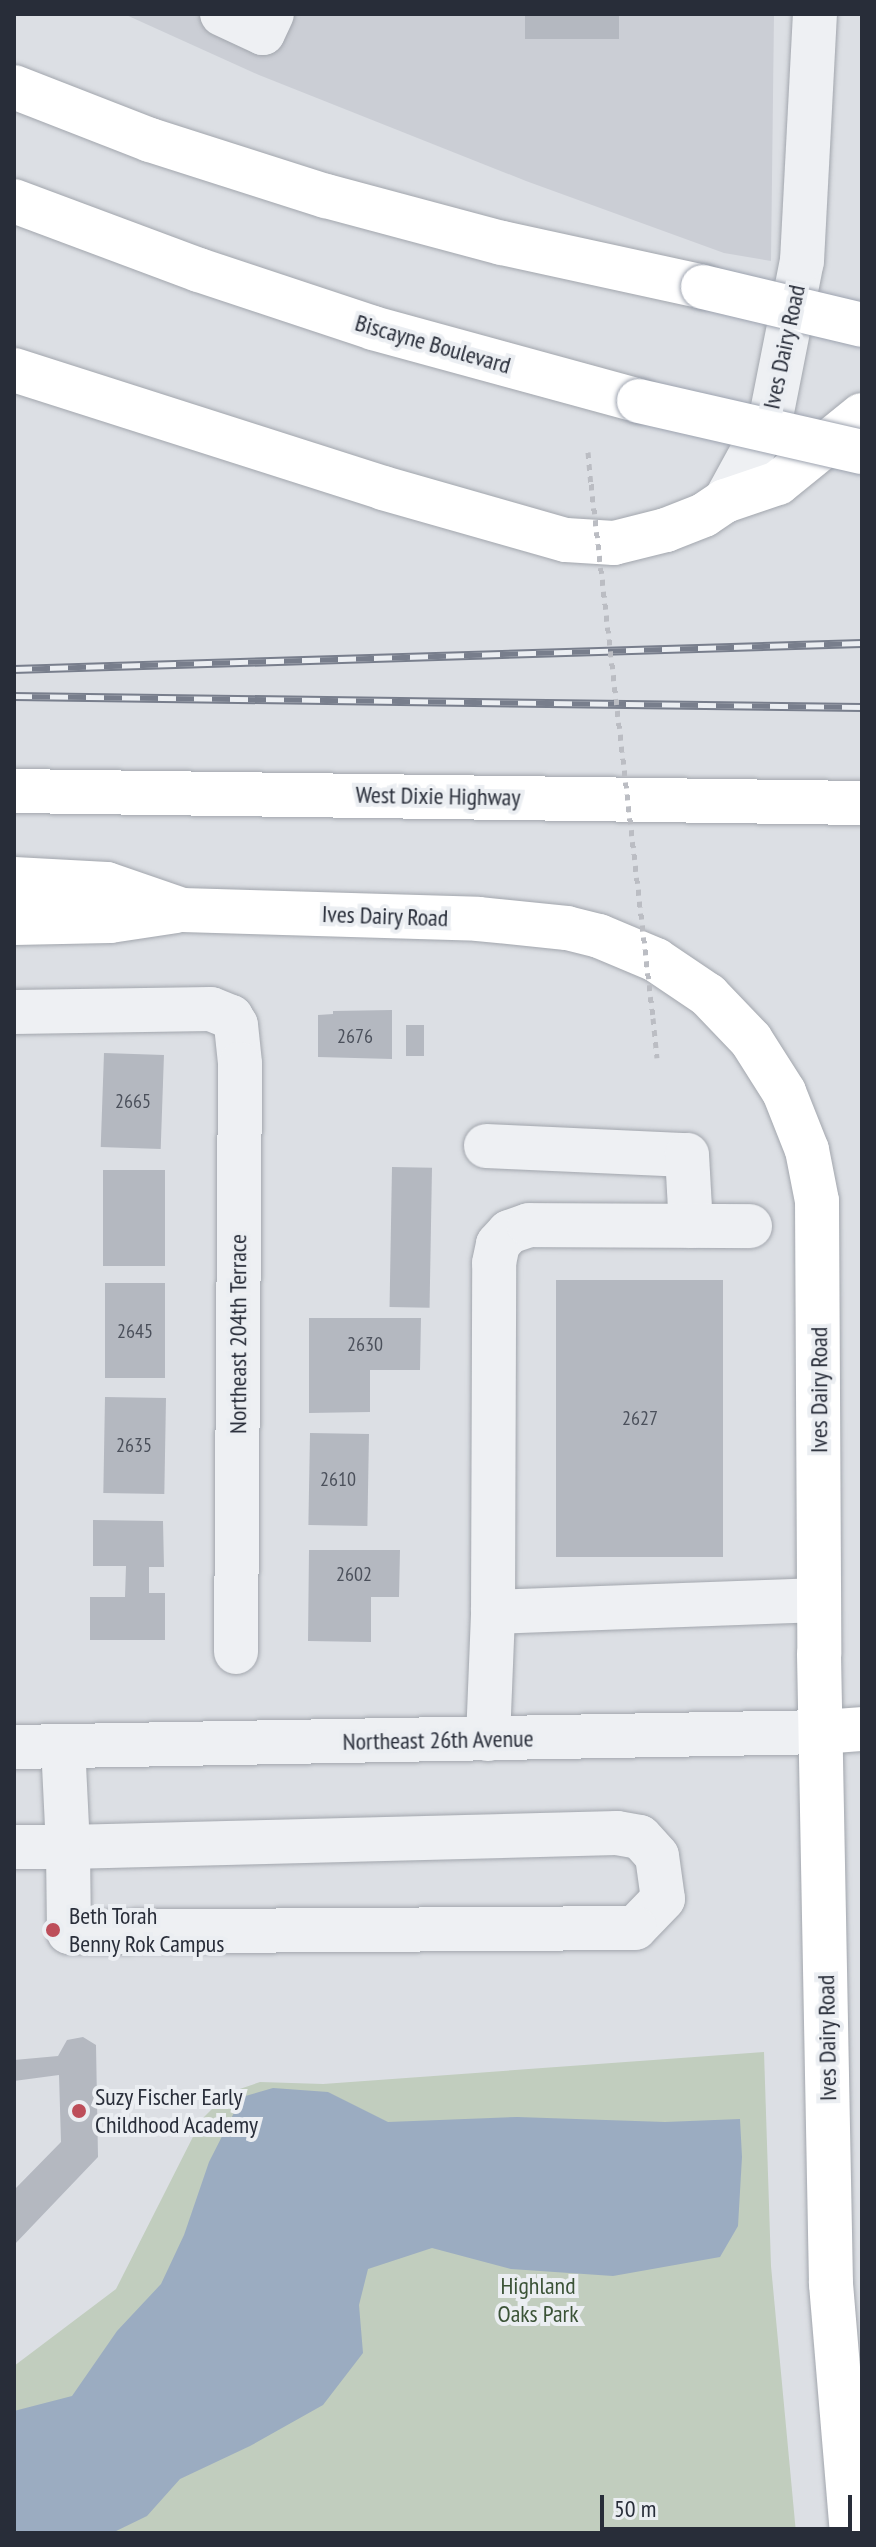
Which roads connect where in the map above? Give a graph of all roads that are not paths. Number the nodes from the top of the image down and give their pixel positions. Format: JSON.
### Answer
{"nodes":[{"id":1,"x":222,"y":14,"type":"edge"},
{"id":2,"x":272,"y":14,"type":"edge"},
{"id":3,"x":815,"y":14,"type":"edge"},
{"id":4,"x":14,"y":87,"type":"edge"},
{"id":5,"x":14,"y":201,"type":"edge"},
{"id":6,"x":862,"y":325,"type":"edge"},
{"id":7,"x":14,"y":370,"type":"edge"},
{"id":8,"x":862,"y":415,"type":"edge"},
{"id":9,"x":862,"y":452,"type":"edge"},
{"id":10,"x":725,"y":501,"type":"junction"},
{"id":11,"x":14,"y":791,"type":"edge"},
{"id":12,"x":862,"y":803,"type":"edge"},
{"id":13,"x":14,"y":879,"type":"edge"},
{"id":14,"x":182,"y":910,"type":"junction"},
{"id":15,"x":14,"y":923,"type":"edge"},
{"id":16,"x":14,"y":1012,"type":"edge"},
{"id":17,"x":486,"y":1146,"type":"dead end"},
{"id":18,"x":691,"y":1226,"type":"junction"},
{"id":19,"x":750,"y":1226,"type":"dead end"},
{"id":20,"x":819,"y":1600,"type":"junction"},
{"id":21,"x":493,"y":1612,"type":"junction"},
{"id":22,"x":236,"y":1652,"type":"dead end"},
{"id":23,"x":842,"y":1730,"type":"edge"},
{"id":24,"x":488,"y":1739,"type":"junction"},
{"id":25,"x":63,"y":1746,"type":"junction"},
{"id":26,"x":14,"y":1747,"type":"edge"},
{"id":27,"x":14,"y":1847,"type":"edge"},
{"id":28,"x":68,"y":1847,"type":"junction"},
{"id":29,"x":852,"y":2533,"type":"edge"}],
"edges":[{"from":1,"to":2,"type":"street"},
{"from":3,"to":10,"type":"street","name":"Ives Dairy Road"},
{"from":4,"to":6,"type":"main road","bridge":true},
{"from":5,"to":9,"type":"main road","name":"Biscayne Boulevard","bridge":true},
{"from":7,"to":10,"type":"main road"},
{"from":8,"to":10,"type":"main road"},
{"from":11,"to":12,"type":"main road","name":"West Dixie Highway"},
{"from":13,"to":14,"type":"main road","name":"Ives Dairy Road"},
{"from":14,"to":15,"type":"main road"},
{"from":14,"to":20,"type":"main road","name":"Ives Dairy Road"},
{"from":16,"to":22,"type":"street","name":"Northeast 204th Terrace"},
{"from":17,"to":18,"type":"street"},
{"from":18,"to":19,"type":"street"},
{"from":18,"to":21,"type":"street"},
{"from":20,"to":21,"type":"street"},
{"from":20,"to":23,"type":"main road","name":"Ives Dairy Road"},
{"from":21,"to":24,"type":"street"},
{"from":23,"to":24,"type":"street","name":"Northeast 26th Avenue"},
{"from":23,"to":29,"type":"main road","name":"Ives Dairy Road"},
{"from":24,"to":25,"type":"street","name":"Northeast 26th Avenue"},
{"from":25,"to":26,"type":"street","name":"Northeast 26th Avenue"},
{"from":25,"to":28,"type":"street"},
{"from":27,"to":28,"type":"street"},
{"from":28,"to":28,"type":"street"}]}
